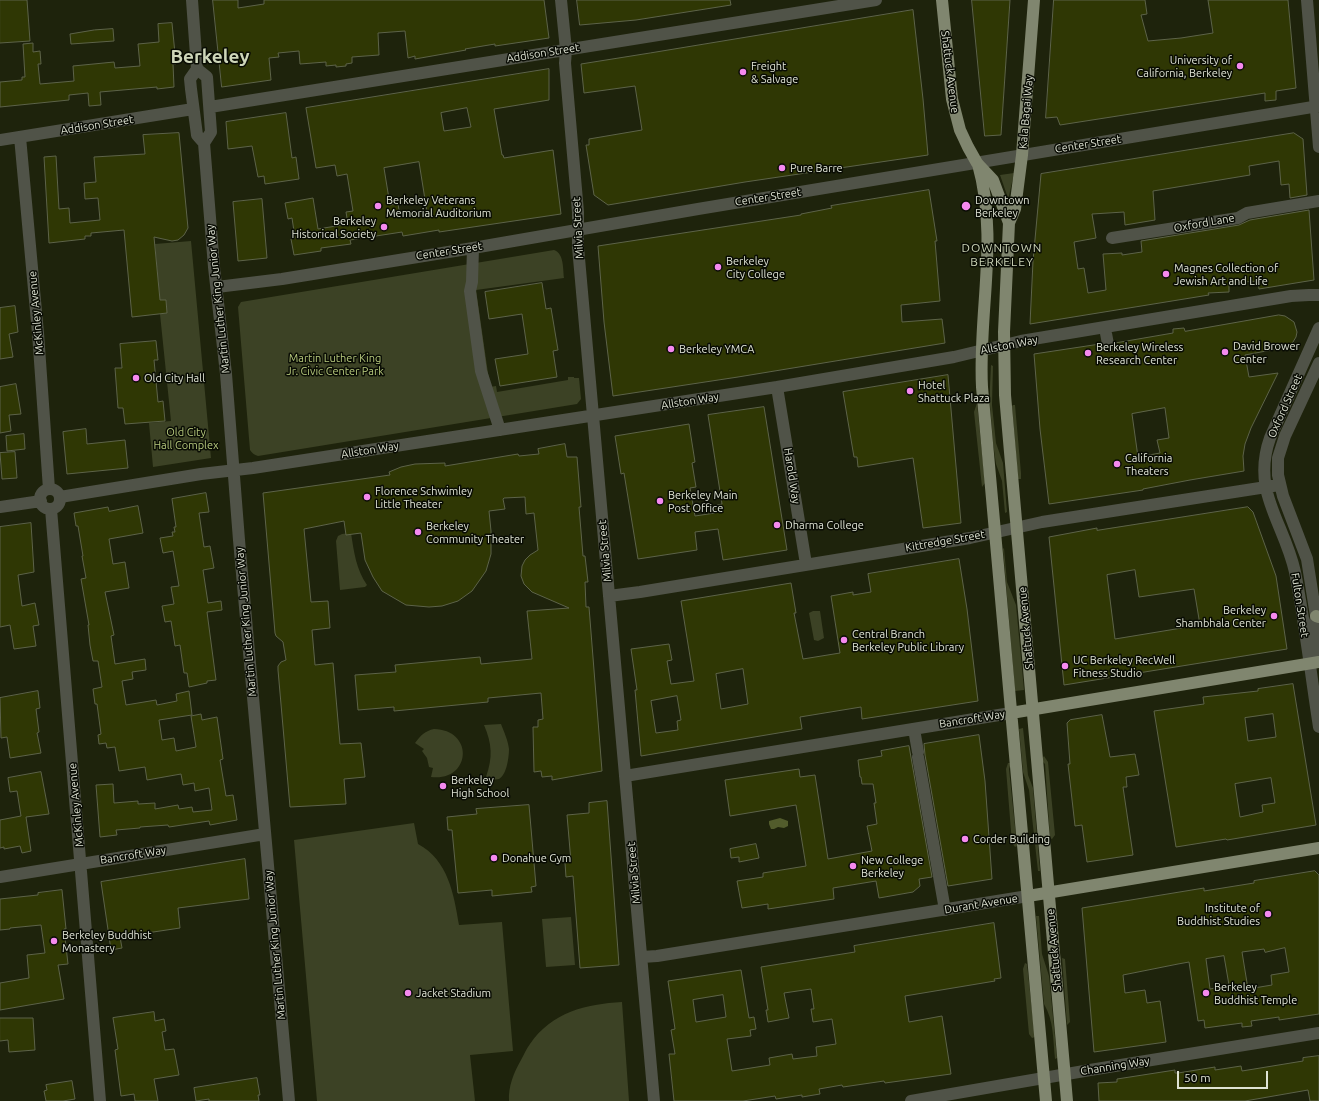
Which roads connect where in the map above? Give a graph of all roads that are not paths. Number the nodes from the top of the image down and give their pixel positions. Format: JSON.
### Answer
{"nodes":[{"id":1,"x":192,"y":0,"type":"edge"},
{"id":2,"x":562,"y":0,"type":"edge"},
{"id":3,"x":876,"y":0,"type":"edge"},
{"id":4,"x":942,"y":0,"type":"edge"},
{"id":5,"x":1034,"y":0,"type":"edge"},
{"id":6,"x":1307,"y":0,"type":"edge"},
{"id":7,"x":566,"y":50,"type":"junction"},
{"id":8,"x":197,"y":69,"type":"junction"},
{"id":9,"x":210,"y":106,"type":"junction"},
{"id":10,"x":1318,"y":106,"type":"edge"},
{"id":11,"x":193,"y":109,"type":"junction"},
{"id":12,"x":20,"y":137,"type":"junction"},
{"id":13,"x":0,"y":140,"type":"edge"},
{"id":14,"x":204,"y":144,"type":"junction"},
{"id":15,"x":1319,"y":146,"type":"edge"},
{"id":16,"x":1022,"y":155,"type":"junction"},
{"id":17,"x":978,"y":163,"type":"junction"},
{"id":18,"x":1319,"y":201,"type":"edge"},
{"id":19,"x":1010,"y":223,"type":"junction"},
{"id":20,"x":578,"y":230,"type":"junction"},
{"id":21,"x":1112,"y":238,"type":"dead end"},
{"id":22,"x":472,"y":248,"type":"junction"},
{"id":23,"x":217,"y":287,"type":"junction"},
{"id":24,"x":1319,"y":295,"type":"edge"},
{"id":25,"x":1105,"y":328,"type":"junction"},
{"id":26,"x":1319,"y":328,"type":"edge"},
{"id":27,"x":1108,"y":344,"type":"dead end"},
{"id":28,"x":1004,"y":345,"type":"junction"},
{"id":29,"x":982,"y":350,"type":"junction"},
{"id":30,"x":1319,"y":363,"type":"edge"},
{"id":31,"x":777,"y":387,"type":"junction"},
{"id":32,"x":594,"y":416,"type":"junction"},
{"id":33,"x":500,"y":430,"type":"junction"},
{"id":34,"x":234,"y":470,"type":"junction"},
{"id":35,"x":1279,"y":485,"type":"junction"},
{"id":36,"x":1266,"y":487,"type":"junction"},
{"id":37,"x":49,"y":489,"type":"junction"},
{"id":38,"x":60,"y":497,"type":"junction"},
{"id":39,"x":41,"y":500,"type":"junction"},
{"id":40,"x":0,"y":507,"type":"edge"},
{"id":41,"x":51,"y":509,"type":"junction"},
{"id":42,"x":1017,"y":528,"type":"junction"},
{"id":43,"x":995,"y":532,"type":"junction"},
{"id":44,"x":806,"y":564,"type":"junction"},
{"id":45,"x":609,"y":596,"type":"junction"},
{"id":46,"x":1318,"y":616,"type":"edge"},
{"id":47,"x":1319,"y":655,"type":"edge"},
{"id":48,"x":1314,"y":663,"type":"edge"},
{"id":49,"x":1032,"y":709,"type":"junction"},
{"id":50,"x":1011,"y":713,"type":"junction"},
{"id":51,"x":1319,"y":727,"type":"edge"},
{"id":52,"x":914,"y":729,"type":"junction"},
{"id":53,"x":626,"y":776,"type":"junction"},
{"id":54,"x":265,"y":834,"type":"junction"},
{"id":55,"x":1319,"y":848,"type":"edge"},
{"id":56,"x":81,"y":864,"type":"junction"},
{"id":57,"x":0,"y":877,"type":"edge"},
{"id":58,"x":1048,"y":892,"type":"junction"},
{"id":59,"x":1028,"y":896,"type":"junction"},
{"id":60,"x":945,"y":910,"type":"junction"},
{"id":61,"x":642,"y":957,"type":"junction"},
{"id":62,"x":1319,"y":1033,"type":"edge"},
{"id":63,"x":1065,"y":1075,"type":"junction"},
{"id":64,"x":1044,"y":1078,"type":"junction"},
{"id":65,"x":100,"y":1101,"type":"edge"},
{"id":66,"x":289,"y":1101,"type":"edge"},
{"id":67,"x":654,"y":1101,"type":"edge"},
{"id":68,"x":911,"y":1101,"type":"edge"},
{"id":69,"x":1046,"y":1101,"type":"edge"},
{"id":70,"x":1067,"y":1101,"type":"edge"}],
"edges":[{"from":1,"to":8,"type":"street","name":"Martin Luther King Junior Way"},
{"from":2,"to":7,"type":"street","name":"Milvia Street"},
{"from":3,"to":7,"type":"street","name":"Addison Street"},
{"from":4,"to":17,"type":"main road","name":"Shattuck Avenue"},
{"from":5,"to":16,"type":"main road","name":"Kala Bagai Way"},
{"from":6,"to":10,"type":"street"},
{"from":7,"to":9,"type":"street","name":"Addison Street"},
{"from":7,"to":20,"type":"street","name":"Milvia Street"},
{"from":8,"to":9,"type":"street","name":"Martin Luther King Junior Way"},
{"from":8,"to":11,"type":"street","name":"Martin Luther King Junior Way"},
{"from":9,"to":14,"type":"street","name":"Martin Luther King Junior Way"},
{"from":10,"to":15,"type":"street"},
{"from":10,"to":16,"type":"street","name":"Center Street"},
{"from":11,"to":12,"type":"street","name":"Addison Street"},
{"from":11,"to":14,"type":"street","name":"Martin Luther King Junior Way"},
{"from":12,"to":13,"type":"street","name":"Addison Street"},
{"from":12,"to":37,"type":"street","name":"McKinley Avenue"},
{"from":14,"to":23,"type":"street","name":"Martin Luther King Junior Way"},
{"from":16,"to":17,"type":"street","name":"Center Street"},
{"from":16,"to":19,"type":"main road","name":"Kala Bagai Way"},
{"from":17,"to":19,"type":"main road","name":"Shattuck Avenue"},
{"from":17,"to":20,"type":"street","name":"Center Street"},
{"from":17,"to":29,"type":"main road","name":"Shattuck Avenue"},
{"from":18,"to":21,"type":"street","name":"Oxford Lane"},
{"from":19,"to":28,"type":"main road","name":"Shattuck Avenue"},
{"from":20,"to":22,"type":"street","name":"Center Street"},
{"from":20,"to":32,"type":"street","name":"Milvia Street"},
{"from":22,"to":23,"type":"street","name":"Center Street"},
{"from":22,"to":33,"type":"street"},
{"from":23,"to":34,"type":"street","name":"Martin Luther King Junior Way"},
{"from":24,"to":25,"type":"street","name":"Allston Way"},
{"from":25,"to":27,"type":"street"},
{"from":25,"to":28,"type":"street","name":"Allston Way"},
{"from":26,"to":36,"type":"street","name":"Oxford Street"},
{"from":28,"to":29,"type":"street","name":"Allston Way"},
{"from":28,"to":42,"type":"main road","name":"Shattuck Avenue"},
{"from":29,"to":31,"type":"street","name":"Allston Way"},
{"from":29,"to":43,"type":"main road","name":"Shattuck Avenue"},
{"from":30,"to":35,"type":"street","name":"Oxford Street"},
{"from":31,"to":32,"type":"street","name":"Allston Way"},
{"from":31,"to":44,"type":"street","name":"Harold Way"},
{"from":32,"to":33,"type":"street","name":"Allston Way"},
{"from":32,"to":45,"type":"street","name":"Milvia Street"},
{"from":33,"to":34,"type":"street","name":"Allston Way"},
{"from":34,"to":38,"type":"street","name":"Allston Way"},
{"from":34,"to":54,"type":"street","name":"Martin Luther King Junior Way"},
{"from":35,"to":36,"type":"street","name":"Kittredge Street"},
{"from":35,"to":46,"type":"street","name":"Fulton Street"},
{"from":36,"to":42,"type":"street","name":"Kittredge Street"},
{"from":36,"to":48,"type":"street","name":"Fulton Street"},
{"from":37,"to":38,"type":"street"},
{"from":37,"to":39,"type":"street"},
{"from":38,"to":41,"type":"street"},
{"from":39,"to":40,"type":"street"},
{"from":39,"to":41,"type":"street"},
{"from":41,"to":56,"type":"street","name":"McKinley Avenue"},
{"from":42,"to":43,"type":"street","name":"Kittredge Street"},
{"from":42,"to":49,"type":"main road","name":"Shattuck Avenue"},
{"from":43,"to":44,"type":"street","name":"Kittredge Street"},
{"from":43,"to":50,"type":"main road","name":"Shattuck Avenue"},
{"from":44,"to":45,"type":"street","name":"Kittredge Street"},
{"from":45,"to":53,"type":"street","name":"Milvia Street"},
{"from":46,"to":47,"type":"street","name":"Fulton Street"},
{"from":48,"to":49,"type":"main road","name":"Bancroft Way"},
{"from":48,"to":51,"type":"street","name":"Fulton Street"},
{"from":49,"to":50,"type":"main road","name":"Bancroft Way"},
{"from":49,"to":58,"type":"main road","name":"Shattuck Avenue"},
{"from":50,"to":52,"type":"street","name":"Bancroft Way"},
{"from":50,"to":59,"type":"main road","name":"Shattuck Avenue"},
{"from":52,"to":53,"type":"street","name":"Bancroft Way"},
{"from":52,"to":60,"type":"street"},
{"from":53,"to":61,"type":"street","name":"Milvia Street"},
{"from":54,"to":56,"type":"street","name":"Bancroft Way"},
{"from":54,"to":66,"type":"street","name":"Martin Luther King Junior Way"},
{"from":55,"to":58,"type":"main road","name":"Durant Avenue"},
{"from":56,"to":57,"type":"street","name":"Bancroft Way"},
{"from":56,"to":65,"type":"street","name":"McKinley Avenue"},
{"from":58,"to":59,"type":"main road","name":"Durant Avenue"},
{"from":58,"to":63,"type":"main road","name":"Shattuck Avenue"},
{"from":59,"to":60,"type":"street","name":"Durant Avenue"},
{"from":59,"to":64,"type":"main road","name":"Shattuck Avenue"},
{"from":60,"to":61,"type":"street","name":"Durant Avenue"},
{"from":61,"to":67,"type":"street","name":"Milvia Street"},
{"from":62,"to":63,"type":"street","name":"Channing Way"},
{"from":63,"to":64,"type":"street","name":"Channing Way"},
{"from":63,"to":70,"type":"main road","name":"Shattuck Avenue"},
{"from":64,"to":68,"type":"street","name":"Channing Way"},
{"from":64,"to":69,"type":"main road","name":"Shattuck Avenue"}]}
